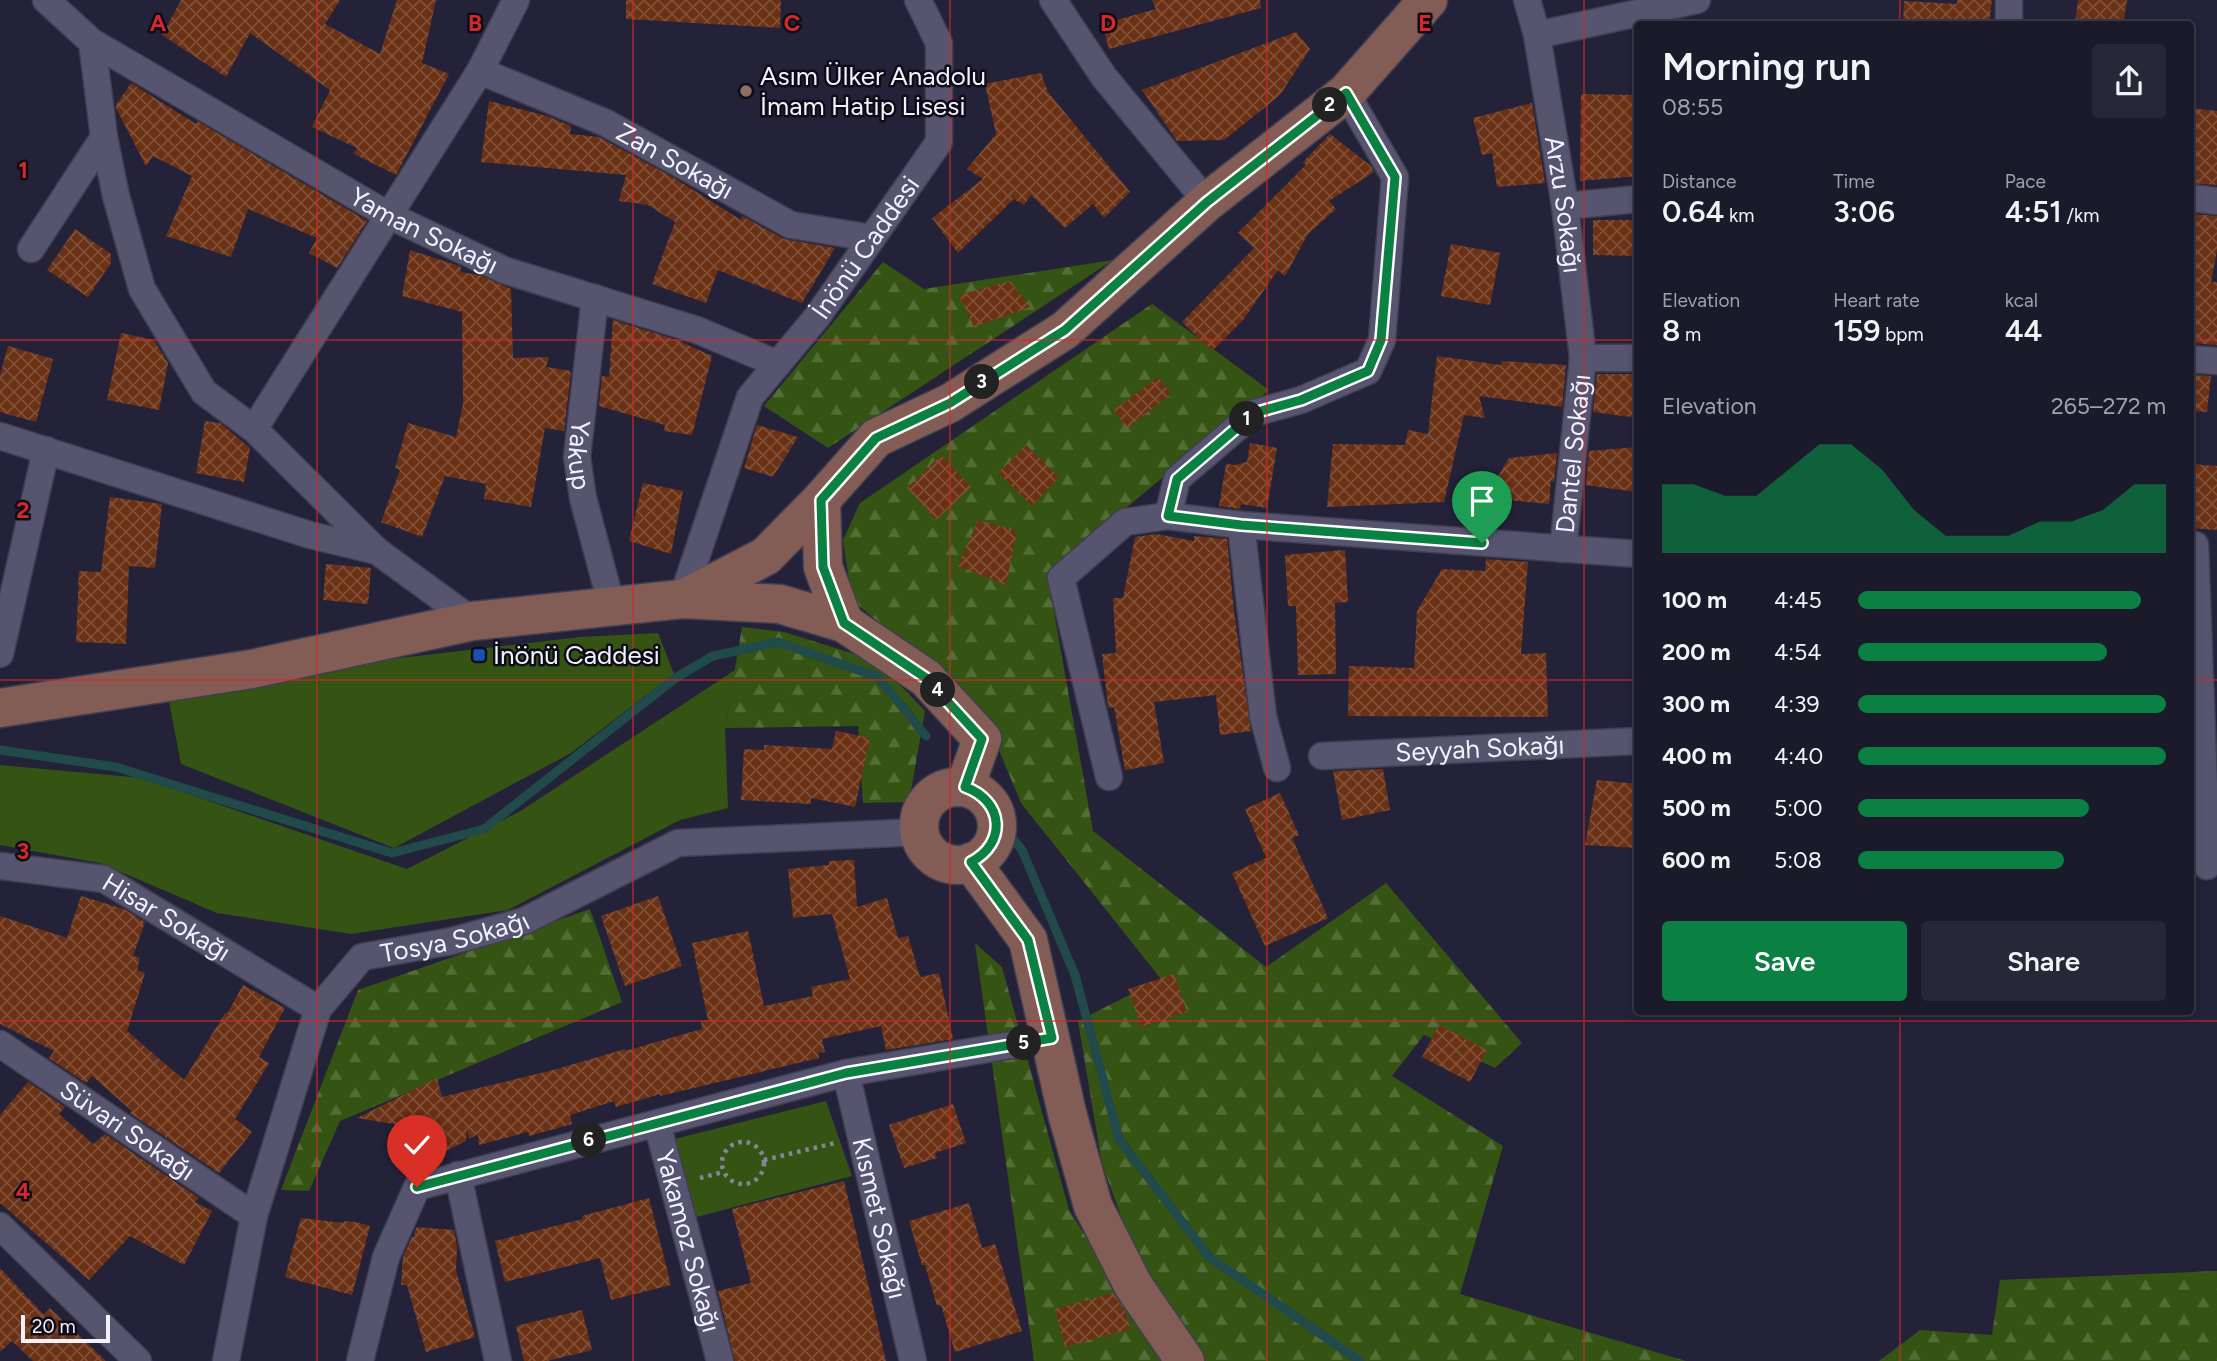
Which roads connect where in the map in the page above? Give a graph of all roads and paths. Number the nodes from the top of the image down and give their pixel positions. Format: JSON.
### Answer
{"nodes":[{"id":1,"x":46,"y":0,"type":"edge"},
{"id":2,"x":516,"y":0,"type":"edge"},
{"id":3,"x":918,"y":0,"type":"edge"},
{"id":4,"x":1053,"y":0,"type":"edge"},
{"id":5,"x":1427,"y":0,"type":"edge"},
{"id":6,"x":1527,"y":0,"type":"edge"},
{"id":7,"x":1697,"y":0,"type":"edge"},
{"id":8,"x":2009,"y":0,"type":"edge"},
{"id":9,"x":2008,"y":21,"type":"edge"},
{"id":10,"x":1537,"y":35,"type":"junction"},
{"id":11,"x":92,"y":42,"type":"junction"},
{"id":12,"x":480,"y":71,"type":"junction"},
{"id":13,"x":1346,"y":93,"type":"junction"},
{"id":14,"x":104,"y":137,"type":"junction"},
{"id":15,"x":2194,"y":198,"type":"edge"},
{"id":16,"x":1634,"y":200,"type":"edge"},
{"id":17,"x":2217,"y":201,"type":"edge"},
{"id":18,"x":1207,"y":202,"type":"junction"},
{"id":19,"x":1565,"y":206,"type":"junction"},
{"id":20,"x":388,"y":215,"type":"junction"},
{"id":21,"x":872,"y":238,"type":"junction"},
{"id":22,"x":31,"y":249,"type":"dead end"},
{"id":23,"x":595,"y":298,"type":"junction"},
{"id":24,"x":1583,"y":358,"type":"junction"},
{"id":25,"x":1634,"y":358,"type":"edge"},
{"id":26,"x":2194,"y":359,"type":"edge"},
{"id":27,"x":2217,"y":360,"type":"edge"},
{"id":28,"x":778,"y":364,"type":"junction"},
{"id":29,"x":254,"y":429,"type":"junction"},
{"id":30,"x":0,"y":436,"type":"edge"},
{"id":31,"x":46,"y":450,"type":"junction"},
{"id":32,"x":821,"y":500,"type":"junction"},
{"id":33,"x":1168,"y":516,"type":"junction"},
{"id":34,"x":1241,"y":525,"type":"junction"},
{"id":35,"x":2201,"y":545,"type":"edge"},
{"id":36,"x":1563,"y":549,"type":"junction"},
{"id":37,"x":377,"y":551,"type":"junction"},
{"id":38,"x":1634,"y":554,"type":"edge"},
{"id":39,"x":766,"y":555,"type":"junction"},
{"id":40,"x":823,"y":567,"type":"junction"},
{"id":41,"x":682,"y":599,"type":"junction"},
{"id":42,"x":780,"y":604,"type":"junction"},
{"id":43,"x":612,"y":607,"type":"junction"},
{"id":44,"x":473,"y":621,"type":"junction"},
{"id":45,"x":844,"y":623,"type":"junction"},
{"id":46,"x":0,"y":654,"type":"edge"},
{"id":47,"x":0,"y":708,"type":"edge"},
{"id":48,"x":1634,"y":741,"type":"edge"},
{"id":49,"x":1322,"y":756,"type":"dead end"},
{"id":50,"x":1277,"y":768,"type":"dead end"},
{"id":51,"x":1109,"y":777,"type":"dead end"},
{"id":52,"x":965,"y":787,"type":"junction"},
{"id":53,"x":919,"y":832,"type":"junction"},
{"id":54,"x":971,"y":862,"type":"junction"},
{"id":55,"x":0,"y":866,"type":"edge"},
{"id":56,"x":2207,"y":866,"type":"dead end"},
{"id":57,"x":318,"y":1009,"type":"junction"},
{"id":58,"x":1052,"y":1038,"type":"junction"},
{"id":59,"x":0,"y":1044,"type":"edge"},
{"id":60,"x":846,"y":1073,"type":"junction"},
{"id":61,"x":657,"y":1123,"type":"junction"},
{"id":62,"x":861,"y":1138,"type":"junction"},
{"id":63,"x":764,"y":1160,"type":"junction"},
{"id":64,"x":458,"y":1175,"type":"junction"},
{"id":65,"x":254,"y":1216,"type":"junction"},
{"id":66,"x":0,"y":1226,"type":"edge"},
{"id":67,"x":138,"y":1361,"type":"edge"},
{"id":68,"x":226,"y":1361,"type":"edge"},
{"id":69,"x":360,"y":1361,"type":"edge"},
{"id":70,"x":498,"y":1361,"type":"edge"},
{"id":71,"x":720,"y":1361,"type":"edge"},
{"id":72,"x":913,"y":1361,"type":"edge"},
{"id":73,"x":1185,"y":1361,"type":"edge"}],
"edges":[{"from":1,"to":11,"type":"street","name":"Yaman Sokağı"},
{"from":2,"to":12,"type":"street"},
{"from":3,"to":21,"type":"street","name":"İnönü Caddesi"},
{"from":4,"to":18,"type":"street"},
{"from":5,"to":13,"type":"street"},
{"from":6,"to":10,"type":"street","name":"Arzu Sokağı"},
{"from":7,"to":10,"type":"street"},
{"from":8,"to":9,"type":"street"},
{"from":10,"to":19,"type":"street","name":"Arzu Sokağı"},
{"from":11,"to":14,"type":"street"},
{"from":11,"to":20,"type":"street","name":"Yaman Sokağı"},
{"from":12,"to":20,"type":"street"},
{"from":12,"to":21,"type":"street","name":"Zan Sokağı"},
{"from":13,"to":18,"type":"street"},
{"from":13,"to":33,"type":"street"},
{"from":14,"to":22,"type":"street"},
{"from":14,"to":29,"type":"street"},
{"from":15,"to":17,"type":"street"},
{"from":16,"to":19,"type":"street"},
{"from":18,"to":32,"type":"street"},
{"from":19,"to":24,"type":"street","name":"Arzu Sokağı"},
{"from":20,"to":23,"type":"street","name":"Yaman Sokağı"},
{"from":20,"to":29,"type":"street"},
{"from":21,"to":28,"type":"street","name":"İnönü Caddesi"},
{"from":23,"to":28,"type":"street","name":"Yaman Sokağı"},
{"from":23,"to":43,"type":"street","name":"Yakup"},
{"from":24,"to":25,"type":"street"},
{"from":24,"to":36,"type":"street","name":"Dantel Sokağı"},
{"from":26,"to":27,"type":"street"},
{"from":28,"to":41,"type":"street","name":"İnönü Caddesi"},
{"from":29,"to":37,"type":"street"},
{"from":30,"to":31,"type":"street"},
{"from":31,"to":37,"type":"street"},
{"from":31,"to":46,"type":"street"},
{"from":32,"to":39,"type":"street"},
{"from":32,"to":40,"type":"street"},
{"from":33,"to":34,"type":"street"},
{"from":33,"to":51,"type":"street"},
{"from":34,"to":36,"type":"street"},
{"from":34,"to":50,"type":"street"},
{"from":35,"to":56,"type":"street"},
{"from":36,"to":38,"type":"street"},
{"from":37,"to":44,"type":"street"},
{"from":39,"to":41,"type":"street"},
{"from":39,"to":42,"type":"street"},
{"from":40,"to":42,"type":"street"},
{"from":40,"to":45,"type":"street"},
{"from":41,"to":42,"type":"street"},
{"from":41,"to":43,"type":"street"},
{"from":42,"to":45,"type":"street"},
{"from":43,"to":44,"type":"street"},
{"from":44,"to":47,"type":"street"},
{"from":45,"to":52,"type":"street"},
{"from":48,"to":49,"type":"street","name":"Seyyah Sokağı"},
{"from":52,"to":53,"type":"street"},
{"from":52,"to":54,"type":"street"},
{"from":53,"to":54,"type":"street"},
{"from":53,"to":57,"type":"street","name":"Tosya Sokağı"},
{"from":54,"to":58,"type":"street"},
{"from":55,"to":57,"type":"street","name":"Hisar Sokağı"},
{"from":57,"to":65,"type":"street","name":"Tosya Sokağı"},
{"from":58,"to":60,"type":"street"},
{"from":58,"to":73,"type":"street"},
{"from":59,"to":65,"type":"street","name":"Süvari Sokağı"},
{"from":60,"to":61,"type":"street"},
{"from":60,"to":62,"type":"street","name":"Kısmet Sokağı"},
{"from":61,"to":64,"type":"street"},
{"from":61,"to":71,"type":"street","name":"Yakamoz Sokağı"},
{"from":62,"to":63,"type":"path"},
{"from":62,"to":72,"type":"street","name":"Kısmet Sokağı"},
{"from":63,"to":63,"type":"path"},
{"from":64,"to":69,"type":"street"},
{"from":64,"to":70,"type":"street"},
{"from":65,"to":68,"type":"street","name":"Tosya Sokağı"},
{"from":66,"to":67,"type":"street"}]}
